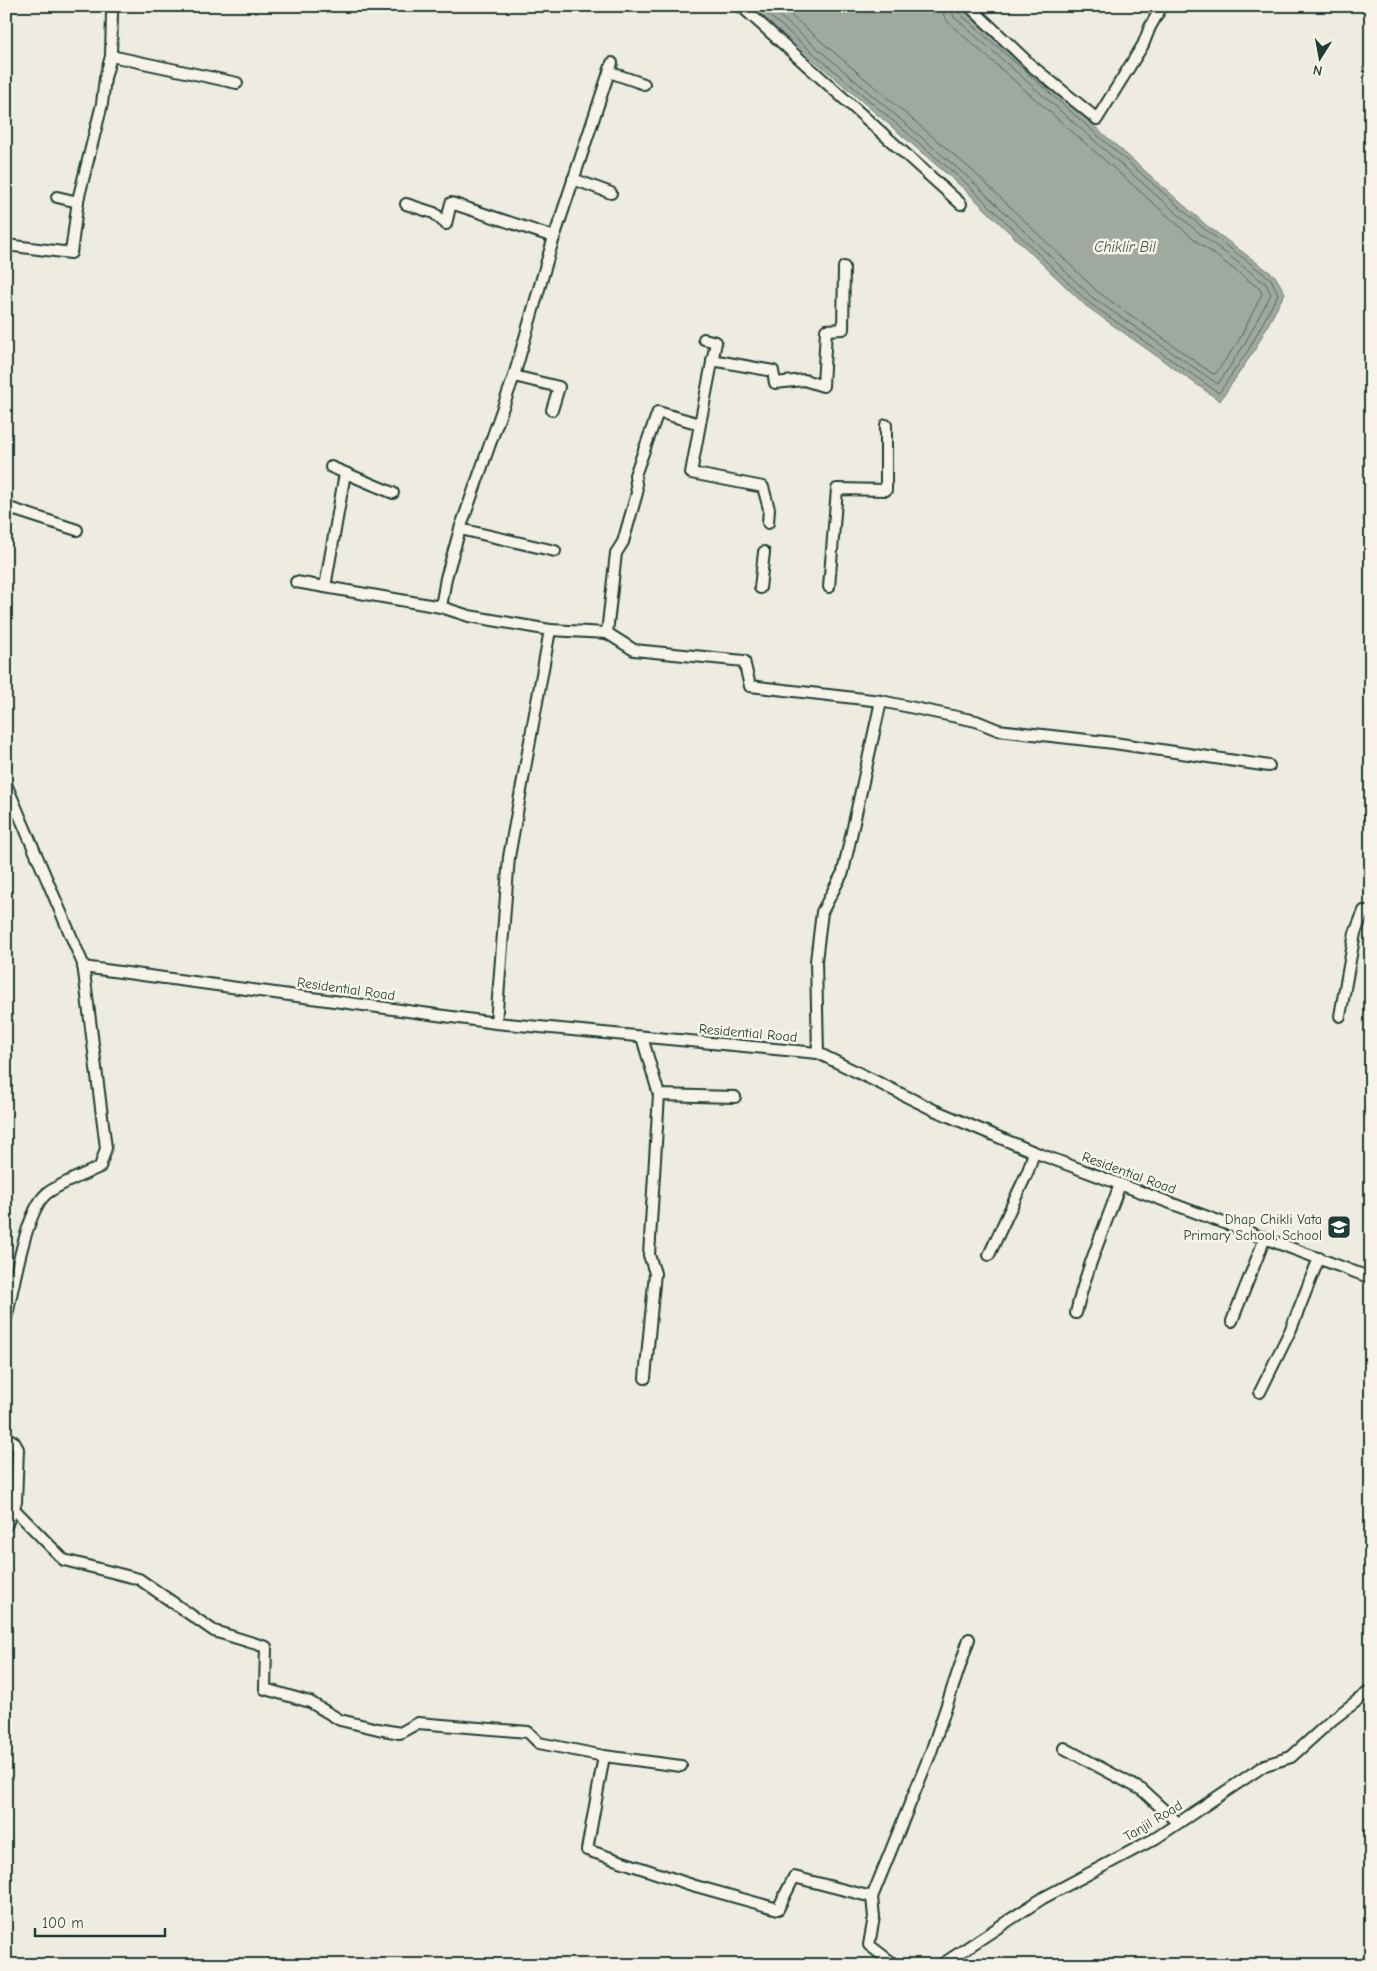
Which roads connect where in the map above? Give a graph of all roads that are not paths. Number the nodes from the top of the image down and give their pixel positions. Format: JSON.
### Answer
{"nodes":[{"id":1,"x":741,"y":6,"type":"edge"},
{"id":2,"x":969,"y":6,"type":"edge"},
{"id":3,"x":1162,"y":6,"type":"edge"},
{"id":4,"x":112,"y":13,"type":"dead end"},
{"id":5,"x":111,"y":56,"type":"junction"},
{"id":6,"x":237,"y":83,"type":"dead end"},
{"id":7,"x":644,"y":84,"type":"dead end"},
{"id":8,"x":574,"y":179,"type":"junction"},
{"id":9,"x":611,"y":193,"type":"dead end"},
{"id":10,"x":56,"y":197,"type":"dead end"},
{"id":11,"x":78,"y":202,"type":"junction"},
{"id":12,"x":406,"y":204,"type":"dead end"},
{"id":13,"x":961,"y":204,"type":"dead end"},
{"id":14,"x":554,"y":237,"type":"junction"},
{"id":15,"x":6,"y":245,"type":"edge"},
{"id":16,"x":844,"y":267,"type":"dead end"},
{"id":17,"x":704,"y":339,"type":"dead end"},
{"id":18,"x":712,"y":360,"type":"junction"},
{"id":19,"x":514,"y":376,"type":"junction"},
{"id":20,"x":552,"y":410,"type":"dead end"},
{"id":21,"x":700,"y":424,"type":"junction"},
{"id":22,"x":886,"y":425,"type":"dead end"},
{"id":23,"x":331,"y":467,"type":"dead end"},
{"id":24,"x":345,"y":472,"type":"junction"},
{"id":25,"x":393,"y":493,"type":"dead end"},
{"id":26,"x":6,"y":507,"type":"edge"},
{"id":27,"x":768,"y":523,"type":"dead end"},
{"id":28,"x":460,"y":529,"type":"junction"},
{"id":29,"x":77,"y":530,"type":"dead end"},
{"id":30,"x":556,"y":551,"type":"dead end"},
{"id":31,"x":764,"y":552,"type":"dead end"},
{"id":32,"x":296,"y":582,"type":"dead end"},
{"id":33,"x":325,"y":587,"type":"junction"},
{"id":34,"x":829,"y":587,"type":"dead end"},
{"id":35,"x":760,"y":588,"type":"dead end"},
{"id":36,"x":441,"y":607,"type":"junction"},
{"id":37,"x":550,"y":630,"type":"junction"},
{"id":38,"x":607,"y":633,"type":"junction"},
{"id":39,"x":881,"y":701,"type":"junction"},
{"id":40,"x":1269,"y":766,"type":"dead end"},
{"id":41,"x":6,"y":784,"type":"edge"},
{"id":42,"x":1371,"y":911,"type":"edge"},
{"id":43,"x":83,"y":967,"type":"junction"},
{"id":44,"x":1340,"y":1016,"type":"dead end"},
{"id":45,"x":496,"y":1023,"type":"junction"},
{"id":46,"x":642,"y":1037,"type":"junction"},
{"id":47,"x":818,"y":1053,"type":"junction"},
{"id":48,"x":659,"y":1095,"type":"junction"},
{"id":49,"x":735,"y":1097,"type":"dead end"},
{"id":50,"x":1034,"y":1152,"type":"junction"},
{"id":51,"x":1120,"y":1184,"type":"junction"},
{"id":52,"x":1265,"y":1238,"type":"junction"},
{"id":53,"x":989,"y":1255,"type":"dead end"},
{"id":54,"x":1319,"y":1258,"type":"junction"},
{"id":55,"x":1371,"y":1278,"type":"edge"},
{"id":56,"x":1076,"y":1314,"type":"dead end"},
{"id":57,"x":6,"y":1319,"type":"edge"},
{"id":58,"x":1232,"y":1321,"type":"dead end"},
{"id":59,"x":645,"y":1378,"type":"dead end"},
{"id":60,"x":1260,"y":1392,"type":"dead end"},
{"id":61,"x":6,"y":1438,"type":"edge"},
{"id":62,"x":14,"y":1509,"type":"junction"},
{"id":63,"x":6,"y":1526,"type":"edge"},
{"id":64,"x":970,"y":1639,"type":"dead end"},
{"id":65,"x":1371,"y":1690,"type":"edge"},
{"id":66,"x":1064,"y":1748,"type":"dead end"},
{"id":67,"x":604,"y":1756,"type":"junction"},
{"id":68,"x":681,"y":1766,"type":"dead end"},
{"id":69,"x":1178,"y":1823,"type":"junction"},
{"id":70,"x":872,"y":1897,"type":"junction"},
{"id":71,"x":895,"y":1965,"type":"edge"},
{"id":72,"x":940,"y":1965,"type":"edge"}],
"edges":[{"from":1,"to":13,"type":"street"},
{"from":2,"to":3,"type":"street"},
{"from":4,"to":5,"type":"street"},
{"from":5,"to":6,"type":"street"},
{"from":5,"to":11,"type":"street"},
{"from":7,"to":8,"type":"street"},
{"from":8,"to":9,"type":"street"},
{"from":8,"to":14,"type":"street"},
{"from":10,"to":11,"type":"street"},
{"from":11,"to":15,"type":"street"},
{"from":12,"to":14,"type":"street"},
{"from":14,"to":19,"type":"street"},
{"from":16,"to":18,"type":"street"},
{"from":17,"to":18,"type":"street"},
{"from":18,"to":21,"type":"street"},
{"from":19,"to":20,"type":"street"},
{"from":19,"to":28,"type":"street"},
{"from":21,"to":27,"type":"street"},
{"from":21,"to":38,"type":"street"},
{"from":22,"to":34,"type":"street"},
{"from":23,"to":24,"type":"street"},
{"from":24,"to":25,"type":"street"},
{"from":24,"to":33,"type":"street"},
{"from":26,"to":29,"type":"street"},
{"from":28,"to":30,"type":"street"},
{"from":28,"to":36,"type":"street"},
{"from":31,"to":35,"type":"street"},
{"from":32,"to":33,"type":"street"},
{"from":33,"to":36,"type":"street"},
{"from":36,"to":37,"type":"street"},
{"from":37,"to":38,"type":"street"},
{"from":37,"to":45,"type":"street"},
{"from":38,"to":39,"type":"street"},
{"from":39,"to":40,"type":"street"},
{"from":39,"to":47,"type":"street"},
{"from":41,"to":43,"type":"street"},
{"from":42,"to":44,"type":"street"},
{"from":43,"to":45,"type":"street","name":"Residential Road"},
{"from":43,"to":57,"type":"street"},
{"from":45,"to":46,"type":"street","name":"Residential Road"},
{"from":46,"to":47,"type":"street","name":"Residential Road"},
{"from":46,"to":48,"type":"street"},
{"from":47,"to":50,"type":"street","name":"Residential Road"},
{"from":48,"to":49,"type":"street"},
{"from":48,"to":59,"type":"street"},
{"from":50,"to":51,"type":"street","name":"Residential Road"},
{"from":50,"to":53,"type":"street"},
{"from":51,"to":52,"type":"street","name":"Residential Road"},
{"from":51,"to":56,"type":"street"},
{"from":52,"to":54,"type":"street","name":"Residential Road"},
{"from":52,"to":58,"type":"street"},
{"from":54,"to":55,"type":"street","name":"Residential Road"},
{"from":54,"to":60,"type":"street"},
{"from":61,"to":62,"type":"street"},
{"from":62,"to":63,"type":"street"},
{"from":62,"to":67,"type":"street"},
{"from":64,"to":70,"type":"street"},
{"from":65,"to":69,"type":"street","name":"Tanjil Road"},
{"from":66,"to":69,"type":"street"},
{"from":67,"to":68,"type":"street"},
{"from":67,"to":70,"type":"street"},
{"from":69,"to":72,"type":"street","name":"Tanjil Road"},
{"from":70,"to":71,"type":"street"}]}
